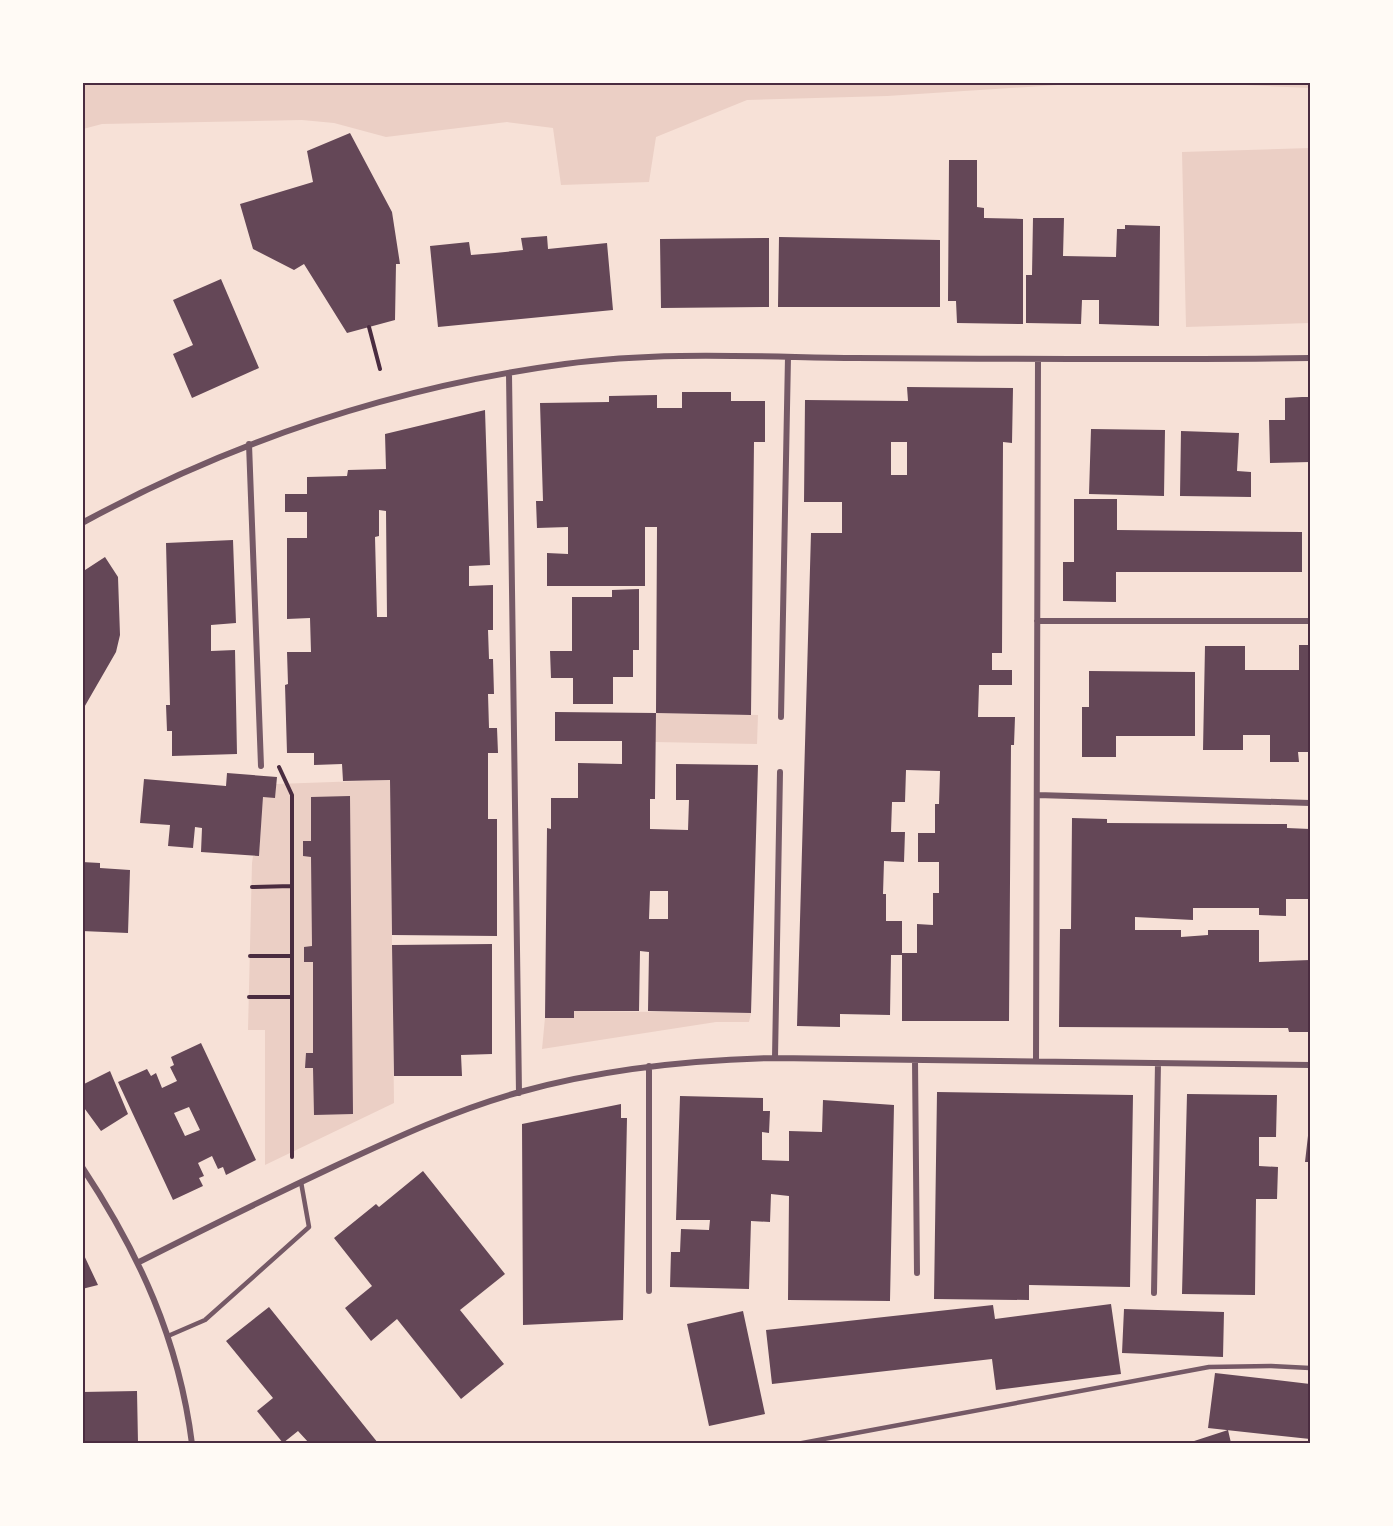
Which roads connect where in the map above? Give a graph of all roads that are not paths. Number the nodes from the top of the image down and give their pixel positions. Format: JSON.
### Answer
{"nodes":[{"id":1,"x":788,"y":357,"type":"junction"},
{"id":2,"x":1311,"y":358,"type":"edge"},
{"id":3,"x":1038,"y":359,"type":"junction"},
{"id":4,"x":509,"y":374,"type":"junction"},
{"id":5,"x":249,"y":444,"type":"junction"},
{"id":6,"x":82,"y":523,"type":"edge"},
{"id":7,"x":1037,"y":621,"type":"junction"},
{"id":8,"x":1311,"y":621,"type":"edge"},
{"id":9,"x":781,"y":717,"type":"dead end"},
{"id":10,"x":261,"y":766,"type":"dead end"},
{"id":11,"x":780,"y":771,"type":"dead end"},
{"id":12,"x":1037,"y":795,"type":"junction"},
{"id":13,"x":1311,"y":802,"type":"edge"},
{"id":14,"x":775,"y":1058,"type":"junction"},
{"id":15,"x":915,"y":1060,"type":"junction"},
{"id":16,"x":1036,"y":1061,"type":"junction"},
{"id":17,"x":1158,"y":1063,"type":"junction"},
{"id":18,"x":1311,"y":1065,"type":"edge"},
{"id":19,"x":649,"y":1066,"type":"junction"},
{"id":20,"x":519,"y":1093,"type":"junction"},
{"id":21,"x":82,"y":1167,"type":"edge"},
{"id":22,"x":300,"y":1182,"type":"junction"},
{"id":23,"x":139,"y":1262,"type":"junction"},
{"id":24,"x":917,"y":1273,"type":"dead end"},
{"id":25,"x":649,"y":1291,"type":"dead end"},
{"id":26,"x":1154,"y":1293,"type":"dead end"},
{"id":27,"x":168,"y":1336,"type":"junction"},
{"id":28,"x":1311,"y":1368,"type":"edge"},
{"id":29,"x":192,"y":1443,"type":"edge"},
{"id":30,"x":797,"y":1443,"type":"edge"}],
"edges":[{"from":1,"to":3,"type":"street"},
{"from":1,"to":4,"type":"street"},
{"from":1,"to":9,"type":"street"},
{"from":2,"to":3,"type":"street"},
{"from":3,"to":7,"type":"street"},
{"from":4,"to":5,"type":"street"},
{"from":4,"to":20,"type":"street"},
{"from":5,"to":6,"type":"street"},
{"from":5,"to":10,"type":"street"},
{"from":7,"to":8,"type":"street"},
{"from":7,"to":12,"type":"street"},
{"from":11,"to":14,"type":"street"},
{"from":12,"to":13,"type":"street"},
{"from":12,"to":16,"type":"street"},
{"from":14,"to":15,"type":"street"},
{"from":14,"to":19,"type":"street"},
{"from":15,"to":16,"type":"street"},
{"from":15,"to":24,"type":"street"},
{"from":16,"to":17,"type":"street"},
{"from":17,"to":18,"type":"street"},
{"from":17,"to":26,"type":"street"},
{"from":19,"to":20,"type":"street"},
{"from":19,"to":25,"type":"street"},
{"from":20,"to":22,"type":"street"},
{"from":21,"to":23,"type":"street"},
{"from":22,"to":23,"type":"street"},
{"from":22,"to":27,"type":"lane"},
{"from":23,"to":27,"type":"street"},
{"from":27,"to":29,"type":"street"},
{"from":28,"to":30,"type":"lane"}]}
